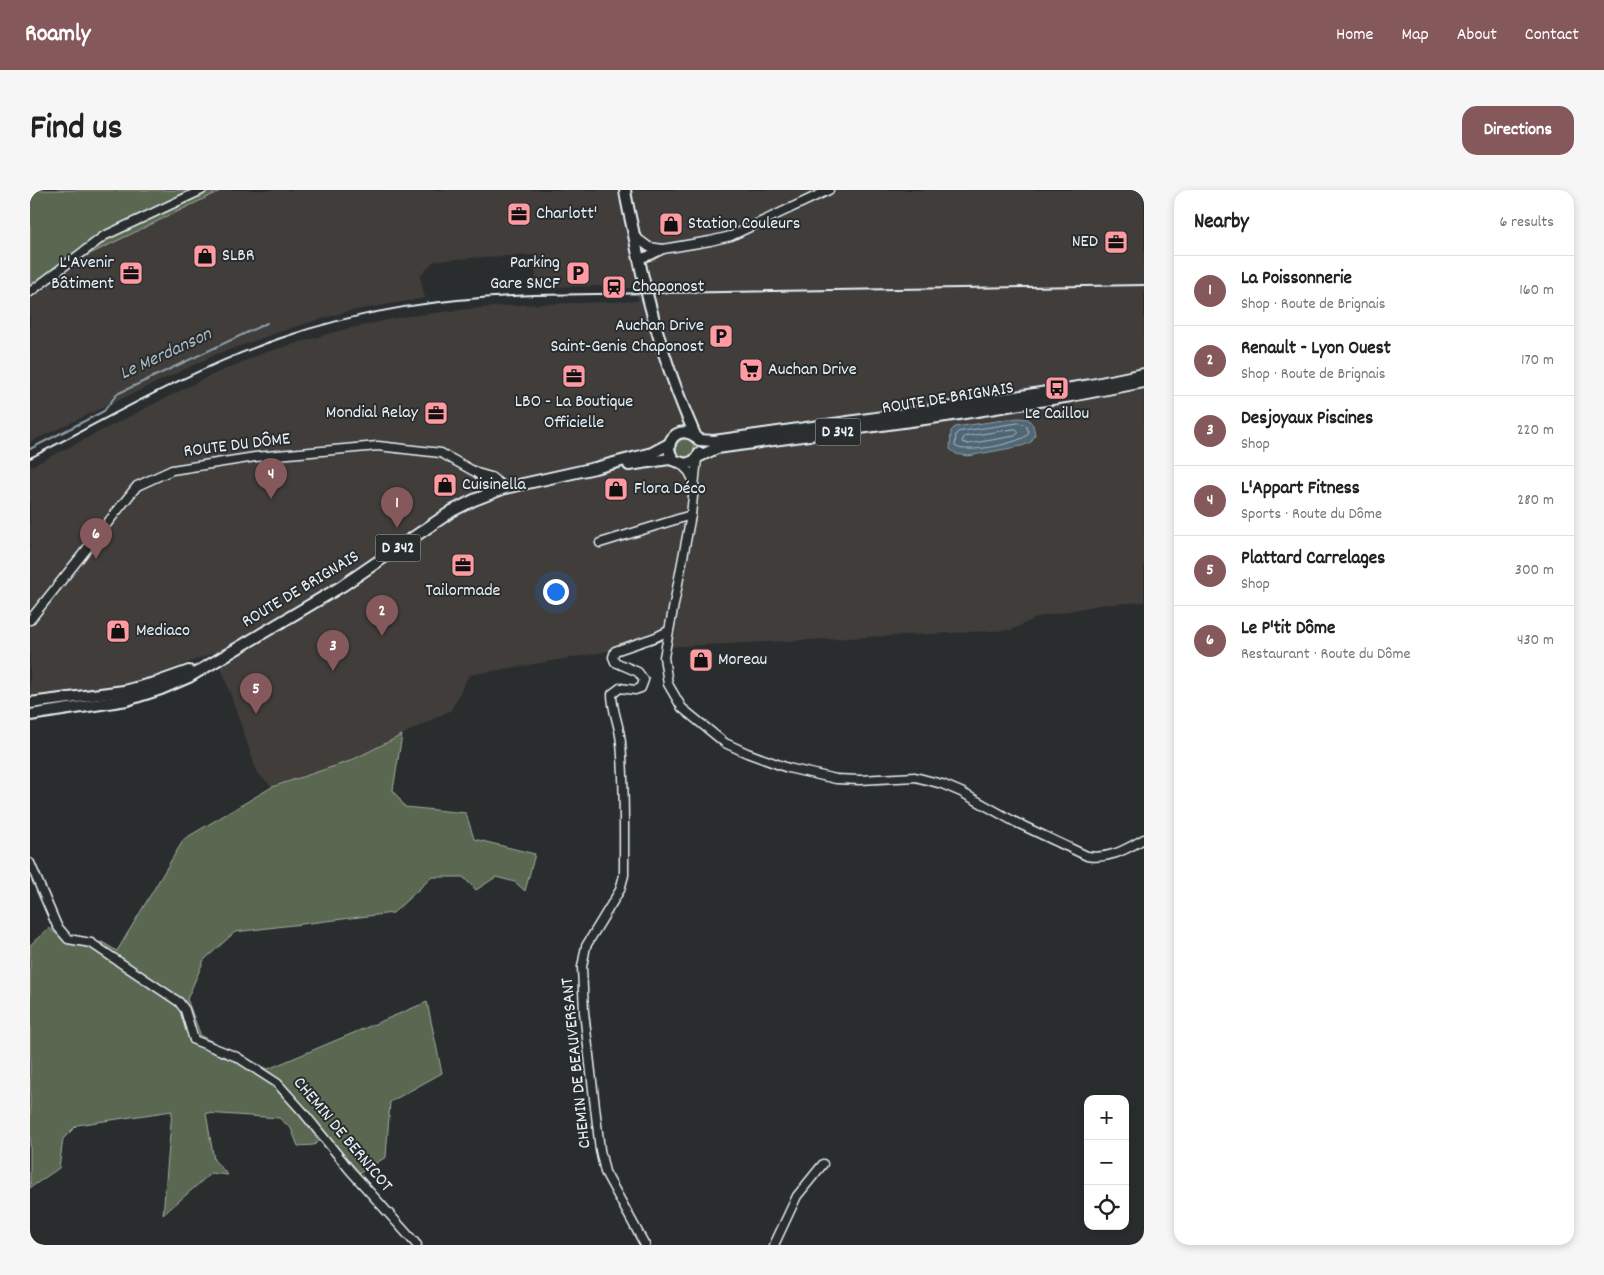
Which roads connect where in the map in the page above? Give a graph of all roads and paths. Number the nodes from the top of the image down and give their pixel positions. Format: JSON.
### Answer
{"nodes":[{"id":1,"x":202,"y":190,"type":"edge"},
{"id":2,"x":625,"y":190,"type":"edge"},
{"id":3,"x":829,"y":190,"type":"edge"},
{"id":4,"x":627,"y":204,"type":"junction"},
{"id":5,"x":634,"y":236,"type":"junction"},
{"id":6,"x":663,"y":249,"type":"junction"},
{"id":7,"x":638,"y":259,"type":"junction"},
{"id":8,"x":30,"y":292,"type":"edge"},
{"id":9,"x":656,"y":327,"type":"junction"},
{"id":10,"x":1144,"y":374,"type":"edge"},
{"id":11,"x":1144,"y":382,"type":"edge"},
{"id":12,"x":684,"y":410,"type":"junction"},
{"id":13,"x":678,"y":434,"type":"junction"},
{"id":14,"x":697,"y":438,"type":"junction"},
{"id":15,"x":670,"y":444,"type":"junction"},
{"id":16,"x":698,"y":458,"type":"junction"},
{"id":17,"x":678,"y":462,"type":"junction"},
{"id":18,"x":595,"y":468,"type":"junction"},
{"id":19,"x":477,"y":473,"type":"junction"},
{"id":20,"x":695,"y":483,"type":"junction"},
{"id":21,"x":505,"y":488,"type":"junction"},
{"id":22,"x":486,"y":495,"type":"junction"},
{"id":23,"x":691,"y":515,"type":"junction"},
{"id":24,"x":600,"y":543,"type":"dead end"},
{"id":25,"x":30,"y":620,"type":"edge"},
{"id":26,"x":668,"y":631,"type":"junction"},
{"id":27,"x":215,"y":660,"type":"junction"},
{"id":28,"x":30,"y":703,"type":"edge"},
{"id":29,"x":30,"y":715,"type":"edge"},
{"id":30,"x":1144,"y":839,"type":"edge"},
{"id":31,"x":30,"y":863,"type":"edge"},
{"id":32,"x":823,"y":1164,"type":"dead end"},
{"id":33,"x":417,"y":1245,"type":"edge"},
{"id":34,"x":645,"y":1245,"type":"edge"},
{"id":35,"x":774,"y":1245,"type":"edge"}],
"edges":[{"from":1,"to":8,"type":"street"},
{"from":2,"to":4,"type":"main road"},
{"from":3,"to":6,"type":"street"},
{"from":4,"to":5,"type":"main road"},
{"from":4,"to":9,"type":"main road"},
{"from":5,"to":6,"type":"street"},
{"from":5,"to":7,"type":"main road"},
{"from":6,"to":7,"type":"street"},
{"from":7,"to":9,"type":"main road"},
{"from":9,"to":12,"type":"main road"},
{"from":10,"to":14,"type":"main road","name":"ROUTE DE BRIGNAIS","number":"D 342"},
{"from":11,"to":16,"type":"main road","name":"ROUTE DE BRIGNAIS","number":"D 342"},
{"from":12,"to":13,"type":"main road"},
{"from":12,"to":14,"type":"main road"},
{"from":13,"to":14,"type":"main road"},
{"from":13,"to":15,"type":"main road"},
{"from":14,"to":16,"type":"main road"},
{"from":15,"to":17,"type":"main road"},
{"from":15,"to":18,"type":"main road","name":"ROUTE DE BRIGNAIS","number":"D 342"},
{"from":16,"to":17,"type":"main road"},
{"from":16,"to":20,"type":"street"},
{"from":17,"to":18,"type":"main road","name":"ROUTE DE BRIGNAIS","number":"D 342"},
{"from":17,"to":20,"type":"street"},
{"from":18,"to":21,"type":"main road","name":"ROUTE DE BRIGNAIS","number":"D 342"},
{"from":19,"to":21,"type":"street","name":"ROUTE DU DÔME"},
{"from":19,"to":22,"type":"street"},
{"from":19,"to":25,"type":"street","name":"ROUTE DU DÔME"},
{"from":20,"to":23,"type":"street"},
{"from":21,"to":22,"type":"main road","name":"ROUTE DE BRIGNAIS","number":"D 342"},
{"from":22,"to":27,"type":"main road","name":"ROUTE DE BRIGNAIS","number":"D 342"},
{"from":23,"to":24,"type":"street"},
{"from":23,"to":26,"type":"street"},
{"from":26,"to":30,"type":"street"},
{"from":26,"to":34,"type":"street","name":"CHEMIN DE BEAUVERSANT"},
{"from":27,"to":28,"type":"main road","name":"ROUTE DE BRIGNAIS","number":"D 342"},
{"from":27,"to":29,"type":"main road","name":"ROUTE DE BRIGNAIS","number":"D 342"},
{"from":31,"to":33,"type":"street","name":"CHEMIN DE BERNICOT"},
{"from":32,"to":35,"type":"street"}]}
